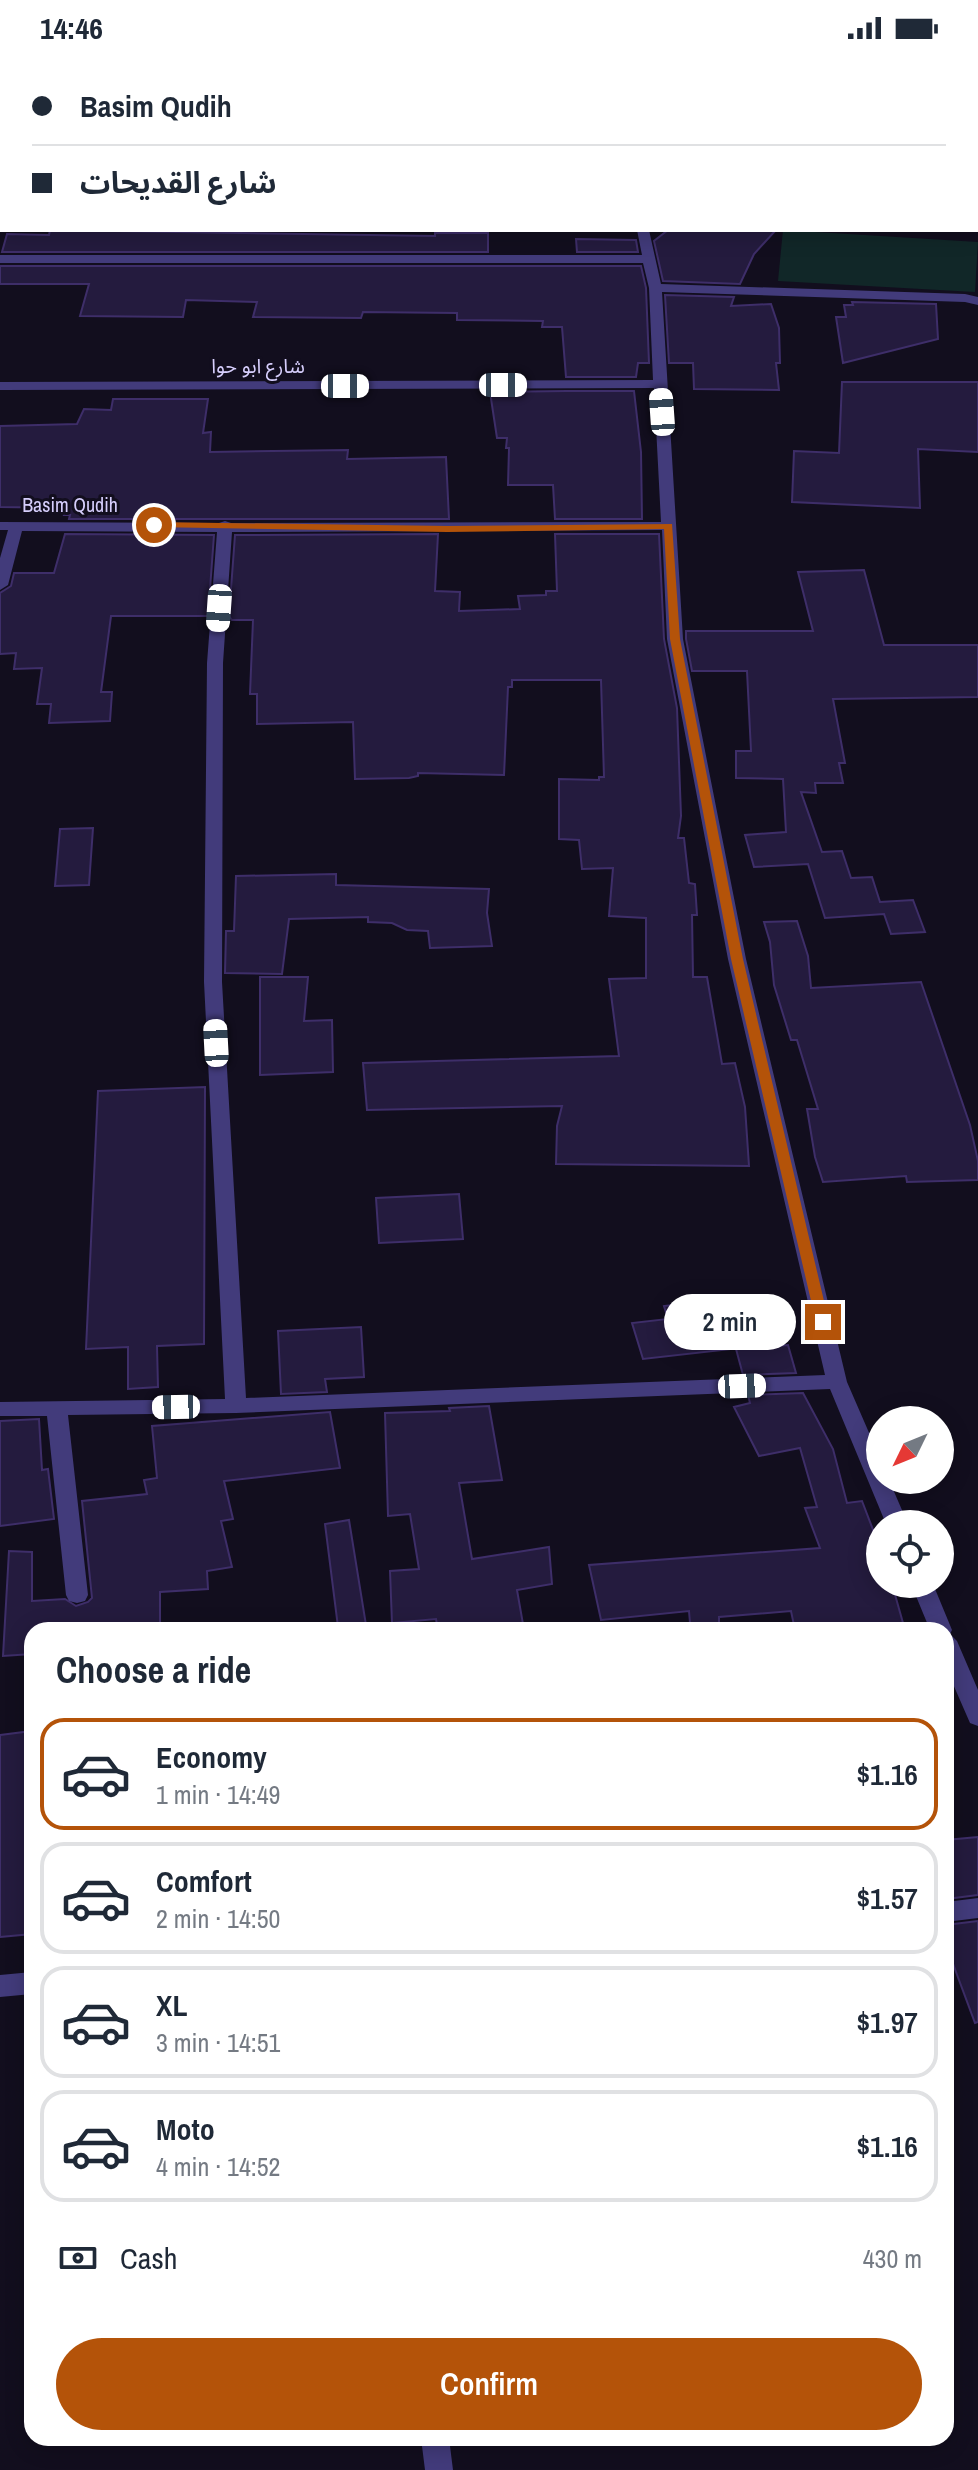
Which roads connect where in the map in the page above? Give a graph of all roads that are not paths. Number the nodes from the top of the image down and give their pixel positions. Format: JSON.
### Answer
{"nodes":[{"id":1,"x":643,"y":232,"type":"edge"},
{"id":2,"x":0,"y":259,"type":"edge"},
{"id":3,"x":649,"y":259,"type":"junction"},
{"id":4,"x":655,"y":288,"type":"junction"},
{"id":5,"x":974,"y":299,"type":"edge"},
{"id":6,"x":661,"y":384,"type":"junction"},
{"id":7,"x":0,"y":386,"type":"edge"},
{"id":8,"x":225,"y":525,"type":"junction"},
{"id":9,"x":8,"y":526,"type":"edge"},
{"id":10,"x":669,"y":526,"type":"junction"},
{"id":11,"x":0,"y":585,"type":"edge"},
{"id":12,"x":837,"y":1382,"type":"junction"},
{"id":13,"x":236,"y":1406,"type":"junction"},
{"id":14,"x":0,"y":1409,"type":"edge"},
{"id":15,"x":57,"y":1409,"type":"junction"},
{"id":16,"x":891,"y":1510,"type":"edge"},
{"id":17,"x":77,"y":1595,"type":"dead end"},
{"id":18,"x":928,"y":1598,"type":"edge"},
{"id":19,"x":938,"y":1622,"type":"edge"},
{"id":20,"x":954,"y":1660,"type":"edge"},
{"id":21,"x":978,"y":1717,"type":"edge"},
{"id":22,"x":978,"y":1908,"type":"edge"},
{"id":23,"x":954,"y":1911,"type":"edge"},
{"id":24,"x":24,"y":1984,"type":"edge"},
{"id":25,"x":0,"y":1986,"type":"edge"},
{"id":26,"x":436,"y":2446,"type":"edge"},
{"id":27,"x":439,"y":2470,"type":"edge"}],
"edges":[{"from":1,"to":3,"type":"street"},
{"from":2,"to":3,"type":"street"},
{"from":3,"to":4,"type":"street"},
{"from":4,"to":5,"type":"street"},
{"from":4,"to":6,"type":"street"},
{"from":6,"to":7,"type":"street","name":"شارع ابو حوا"},
{"from":6,"to":10,"type":"street"},
{"from":8,"to":9,"type":"street","name":"Basim Qudih"},
{"from":8,"to":10,"type":"street","name":"Basim Qudih"},
{"from":8,"to":13,"type":"street"},
{"from":9,"to":11,"type":"street"},
{"from":10,"to":12,"type":"street"},
{"from":12,"to":13,"type":"street"},
{"from":12,"to":16,"type":"street"},
{"from":13,"to":15,"type":"street"},
{"from":14,"to":15,"type":"street"},
{"from":15,"to":17,"type":"street"},
{"from":18,"to":19,"type":"street"},
{"from":20,"to":21,"type":"street"},
{"from":22,"to":23,"type":"street"},
{"from":24,"to":25,"type":"street"},
{"from":26,"to":27,"type":"street"}]}
